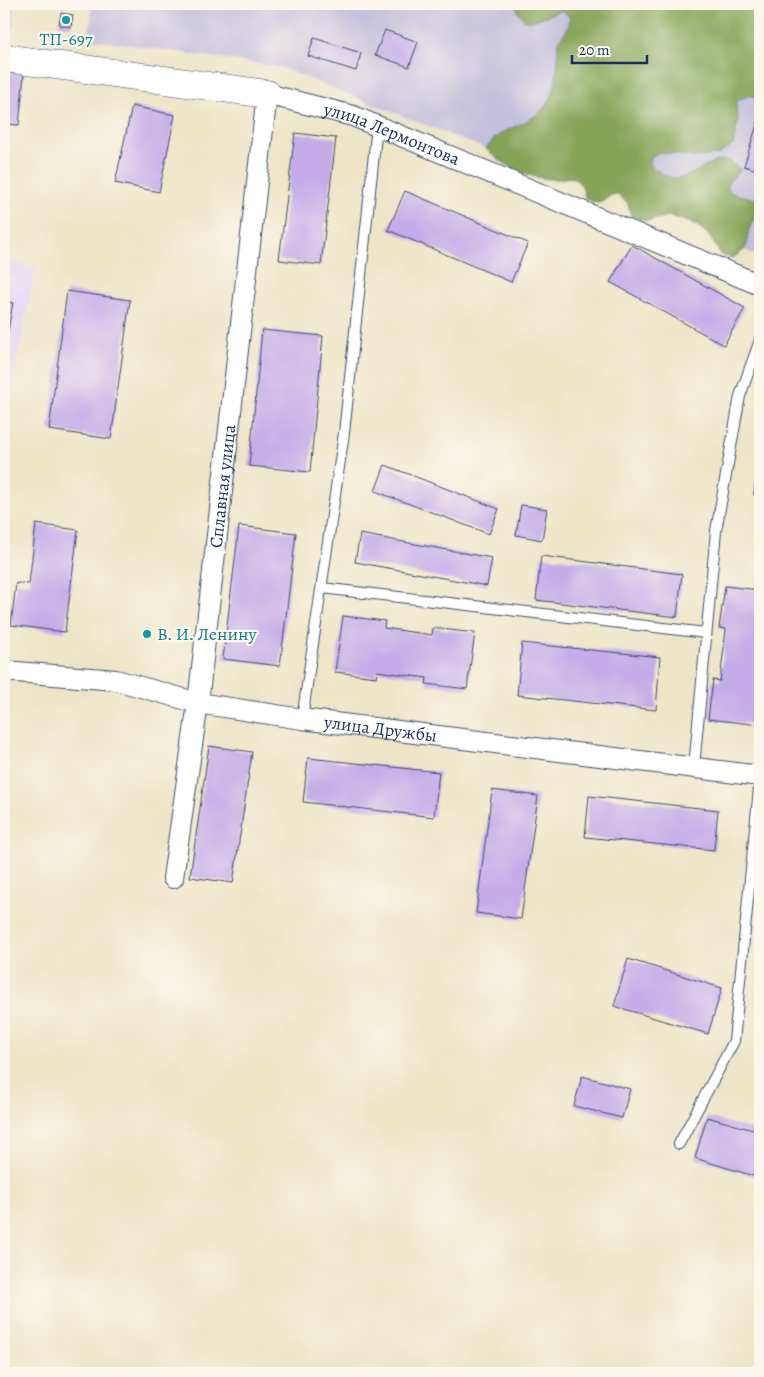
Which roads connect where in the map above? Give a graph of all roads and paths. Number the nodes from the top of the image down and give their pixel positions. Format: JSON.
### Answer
{"nodes":[{"id":1,"x":4,"y":58,"type":"edge"},
{"id":2,"x":267,"y":94,"type":"junction"},
{"id":3,"x":376,"y":126,"type":"junction"},
{"id":4,"x":760,"y":285,"type":"edge"},
{"id":5,"x":760,"y":340,"type":"edge"},
{"id":6,"x":322,"y":588,"type":"junction"},
{"id":7,"x":706,"y":633,"type":"junction"},
{"id":8,"x":4,"y":671,"type":"edge"},
{"id":9,"x":198,"y":703,"type":"junction"},
{"id":10,"x":302,"y":719,"type":"junction"},
{"id":11,"x":694,"y":767,"type":"junction"},
{"id":12,"x":760,"y":777,"type":"edge"},
{"id":13,"x":173,"y":878,"type":"dead end"},
{"id":14,"x":679,"y":1144,"type":"dead end"}],
"edges":[{"from":1,"to":2,"type":"street","name":"улица Лермонтова"},
{"from":2,"to":3,"type":"street","name":"улица Лермонтова"},
{"from":2,"to":9,"type":"street","name":"Сплавная улица"},
{"from":3,"to":4,"type":"street","name":"улица Лермонтова"},
{"from":3,"to":6,"type":"lane"},
{"from":5,"to":7,"type":"lane"},
{"from":6,"to":7,"type":"lane"},
{"from":6,"to":10,"type":"lane"},
{"from":7,"to":11,"type":"lane"},
{"from":8,"to":9,"type":"street","name":"улица Дружбы"},
{"from":9,"to":10,"type":"street","name":"улица Дружбы"},
{"from":9,"to":13,"type":"street","name":"Сплавная улица"},
{"from":10,"to":11,"type":"street","name":"улица Дружбы"},
{"from":11,"to":12,"type":"street","name":"улица Дружбы"},
{"from":12,"to":14,"type":"lane"}]}
